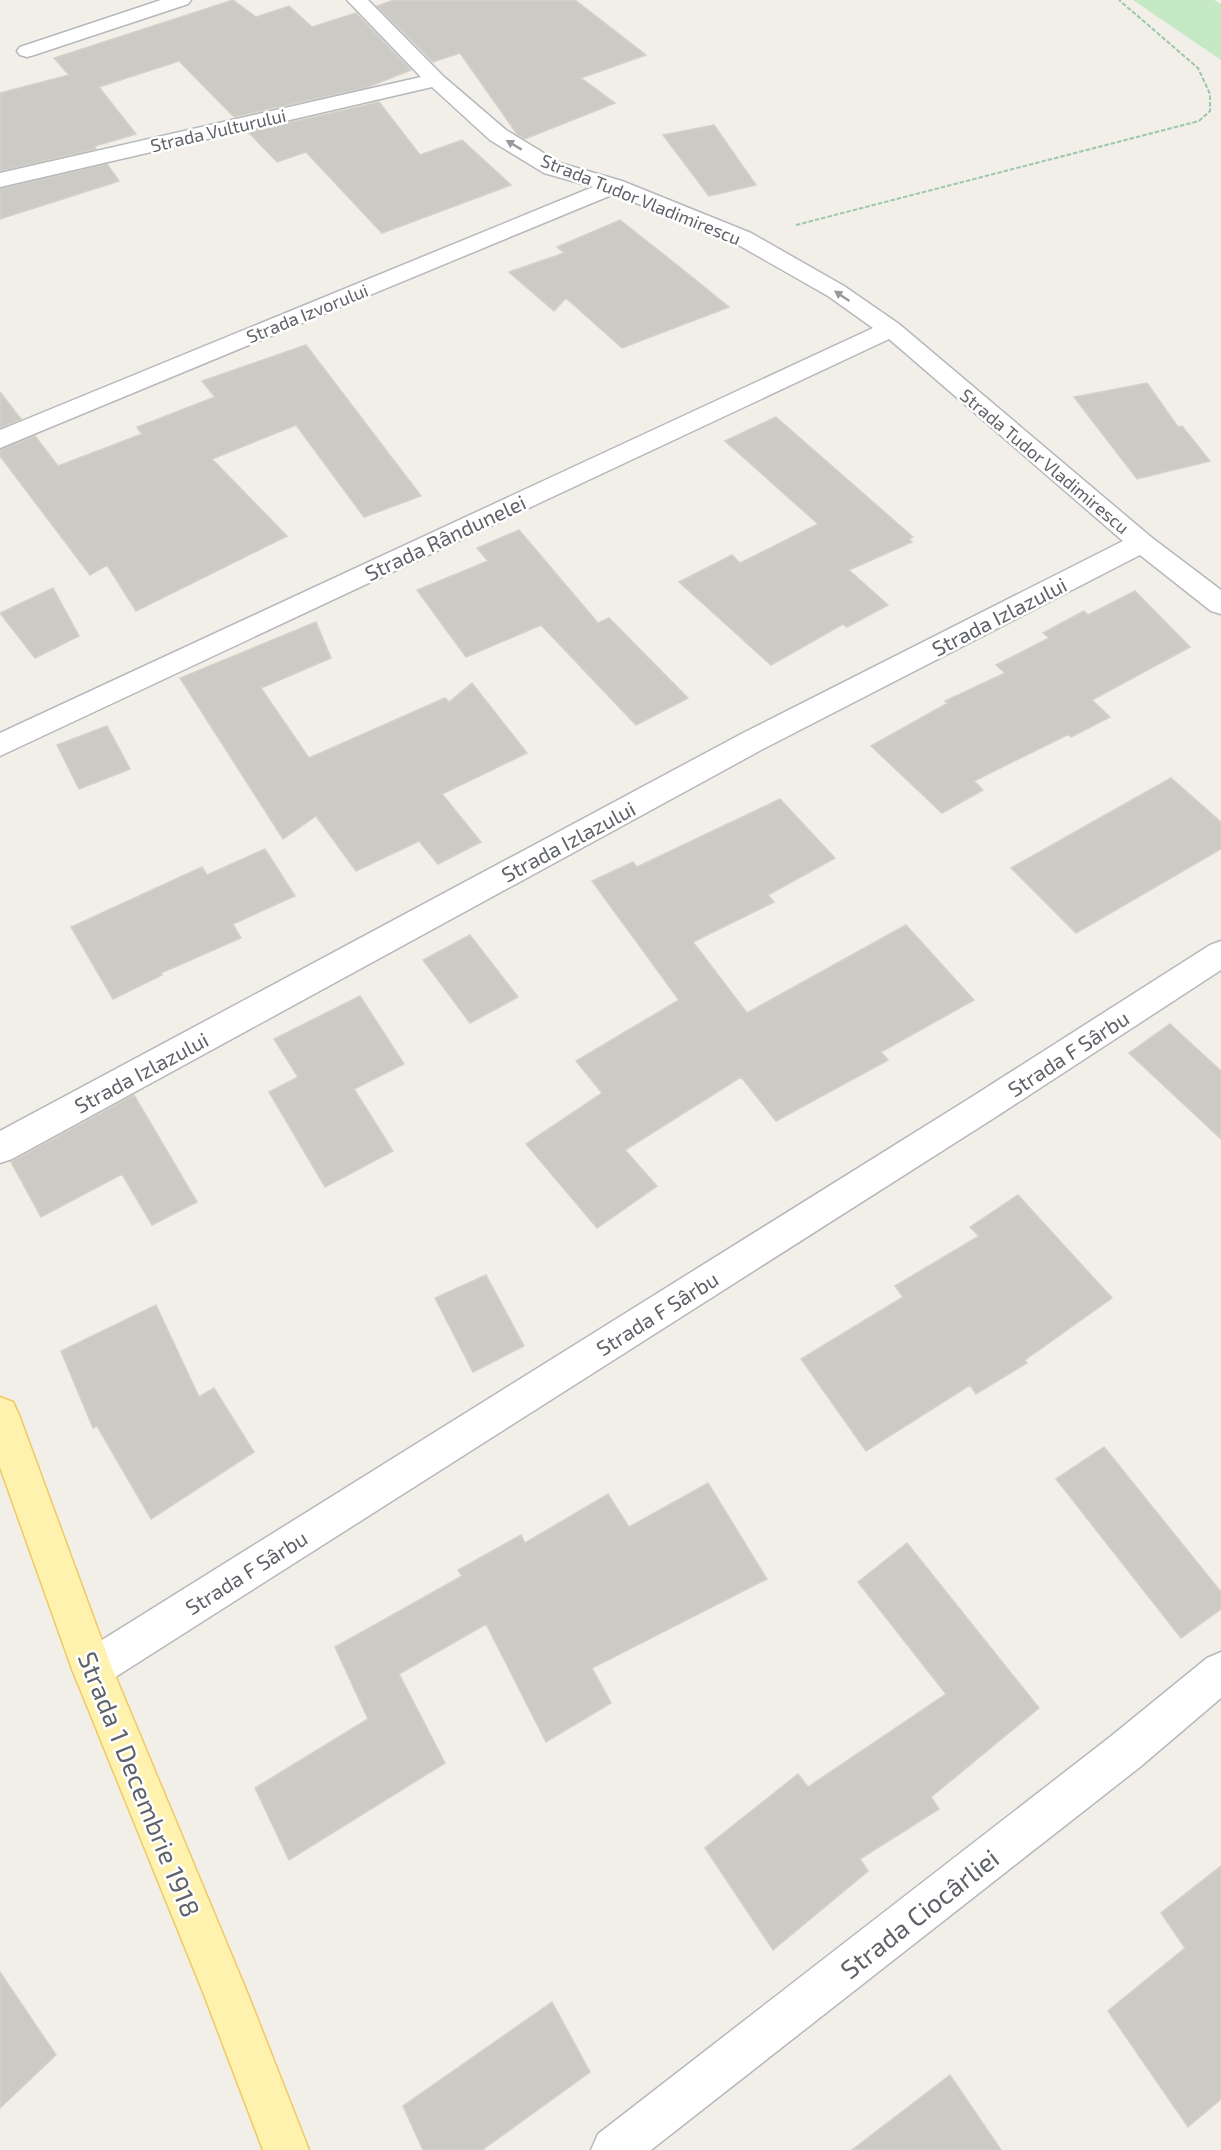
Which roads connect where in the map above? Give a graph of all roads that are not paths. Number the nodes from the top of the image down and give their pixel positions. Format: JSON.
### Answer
{"nodes":[{"id":1,"x":180,"y":0,"type":"edge"},
{"id":2,"x":357,"y":0,"type":"edge"},
{"id":3,"x":27,"y":51,"type":"dead end"},
{"id":4,"x":436,"y":80,"type":"junction"},
{"id":5,"x":0,"y":180,"type":"edge"},
{"id":6,"x":614,"y":186,"type":"junction"},
{"id":7,"x":891,"y":329,"type":"junction"},
{"id":8,"x":0,"y":440,"type":"edge"},
{"id":9,"x":1142,"y":543,"type":"junction"},
{"id":10,"x":1221,"y":604,"type":"edge"},
{"id":11,"x":0,"y":745,"type":"edge"},
{"id":12,"x":1221,"y":954,"type":"edge"},
{"id":13,"x":0,"y":1148,"type":"edge"},
{"id":14,"x":0,"y":1415,"type":"edge"},
{"id":15,"x":92,"y":1669,"type":"junction"},
{"id":16,"x":1221,"y":1672,"type":"edge"},
{"id":17,"x":286,"y":2150,"type":"edge"},
{"id":18,"x":614,"y":2150,"type":"edge"}],
"edges":[{"from":1,"to":3,"type":"street"},
{"from":2,"to":4,"type":"street","name":"Strada Tudor Vladimirescu"},
{"from":4,"to":5,"type":"street","name":"Strada Vulturului"},
{"from":6,"to":4,"type":"street","name":"Strada Tudor Vladimirescu","one_way":true},
{"from":7,"to":6,"type":"street","name":"Strada Tudor Vladimirescu","one_way":true},
{"from":6,"to":8,"type":"street","name":"Strada Izvorului"},
{"from":7,"to":9,"type":"street","name":"Strada Tudor Vladimirescu"},
{"from":7,"to":11,"type":"street","name":"Strada Rândunelei"},
{"from":9,"to":10,"type":"street","name":"Strada Tudor Vladimirescu"},
{"from":9,"to":13,"type":"street","name":"Strada Izlazului"},
{"from":12,"to":15,"type":"street","name":"Strada F Sârbu"},
{"from":14,"to":15,"type":"main road","name":"Strada 1 Decembrie 1918"},
{"from":15,"to":17,"type":"main road","name":"Strada 1 Decembrie 1918"},
{"from":16,"to":18,"type":"street","name":"Strada Ciocârliei"}]}
